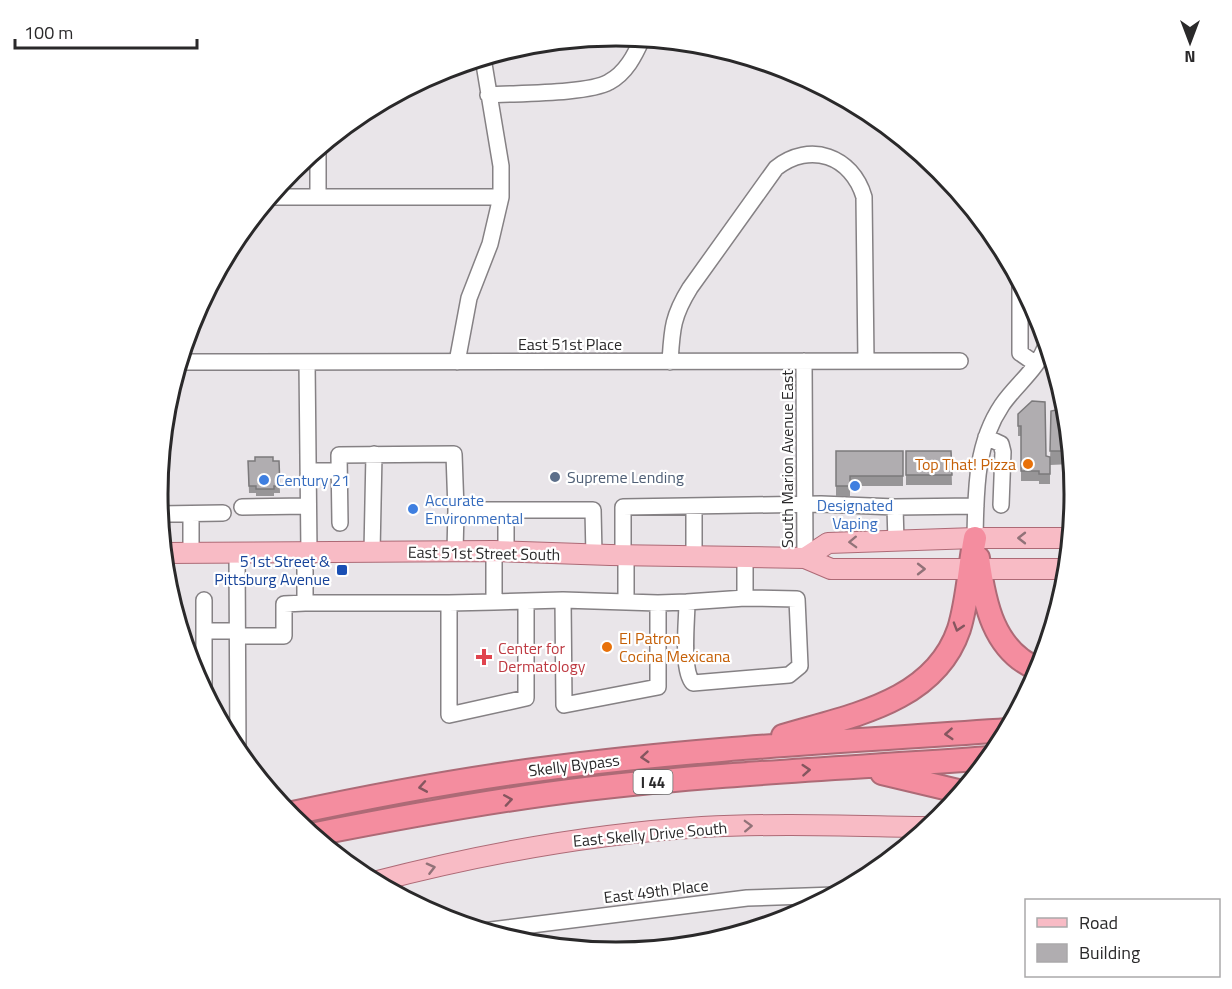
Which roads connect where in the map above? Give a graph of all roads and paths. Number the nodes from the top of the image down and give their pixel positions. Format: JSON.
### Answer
{"nodes":[{"id":1,"x":639,"y":47,"type":"edge"},
{"id":2,"x":484,"y":67,"type":"edge"},
{"id":3,"x":488,"y":95,"type":"junction"},
{"id":4,"x":318,"y":161,"type":"edge"},
{"id":5,"x":318,"y":196,"type":"junction"},
{"id":6,"x":281,"y":197,"type":"edge"},
{"id":7,"x":501,"y":197,"type":"junction"},
{"id":8,"x":1020,"y":300,"type":"edge"},
{"id":9,"x":1041,"y":354,"type":"edge"},
{"id":10,"x":804,"y":361,"type":"junction"},
{"id":11,"x":866,"y":361,"type":"junction"},
{"id":12,"x":960,"y":361,"type":"dead end"},
{"id":13,"x":188,"y":362,"type":"edge"},
{"id":14,"x":307,"y":362,"type":"junction"},
{"id":15,"x":457,"y":362,"type":"junction"},
{"id":16,"x":670,"y":362,"type":"junction"},
{"id":17,"x":1036,"y":364,"type":"junction"},
{"id":18,"x":986,"y":438,"type":"junction"},
{"id":19,"x":374,"y":454,"type":"junction"},
{"id":20,"x":308,"y":471,"type":"junction"},
{"id":21,"x":339,"y":471,"type":"junction"},
{"id":22,"x":805,"y":505,"type":"junction"},
{"id":23,"x":1001,"y":505,"type":"dead end"},
{"id":24,"x":308,"y":506,"type":"junction"},
{"id":25,"x":976,"y":506,"type":"junction"},
{"id":26,"x":242,"y":507,"type":"dead end"},
{"id":27,"x":694,"y":507,"type":"junction"},
{"id":28,"x":895,"y":507,"type":"junction"},
{"id":29,"x":456,"y":510,"type":"junction"},
{"id":30,"x":506,"y":510,"type":"junction"},
{"id":31,"x":223,"y":513,"type":"dead end"},
{"id":32,"x":169,"y":514,"type":"edge"},
{"id":33,"x":191,"y":514,"type":"junction"},
{"id":34,"x":340,"y":524,"type":"dead end"},
{"id":35,"x":975,"y":538,"type":"junction"},
{"id":36,"x":1062,"y":538,"type":"edge"},
{"id":37,"x":896,"y":541,"type":"junction"},
{"id":38,"x":455,"y":551,"type":"junction"},
{"id":39,"x":500,"y":551,"type":"junction"},
{"id":40,"x":372,"y":552,"type":"junction"},
{"id":41,"x":172,"y":553,"type":"edge"},
{"id":42,"x":191,"y":553,"type":"junction"},
{"id":43,"x":237,"y":553,"type":"junction"},
{"id":44,"x":309,"y":553,"type":"junction"},
{"id":45,"x":594,"y":555,"type":"junction"},
{"id":46,"x":625,"y":555,"type":"junction"},
{"id":47,"x":694,"y":556,"type":"junction"},
{"id":48,"x":745,"y":557,"type":"junction"},
{"id":49,"x":805,"y":558,"type":"junction"},
{"id":50,"x":974,"y":569,"type":"junction"},
{"id":51,"x":1057,"y":569,"type":"edge"},
{"id":52,"x":745,"y":598,"type":"junction"},
{"id":53,"x":204,"y":600,"type":"dead end"},
{"id":54,"x":563,"y":600,"type":"junction"},
{"id":55,"x":526,"y":601,"type":"junction"},
{"id":56,"x":494,"y":602,"type":"junction"},
{"id":57,"x":626,"y":602,"type":"junction"},
{"id":58,"x":687,"y":602,"type":"junction"},
{"id":59,"x":305,"y":603,"type":"junction"},
{"id":60,"x":449,"y":603,"type":"junction"},
{"id":61,"x":658,"y":603,"type":"junction"},
{"id":62,"x":204,"y":631,"type":"junction"},
{"id":63,"x":238,"y":634,"type":"junction"},
{"id":64,"x":1030,"y":665,"type":"edge"},
{"id":65,"x":204,"y":670,"type":"edge"},
{"id":66,"x":996,"y":731,"type":"edge"},
{"id":67,"x":238,"y":734,"type":"edge"},
{"id":68,"x":744,"y":748,"type":"junction"},
{"id":69,"x":977,"y":759,"type":"edge"},
{"id":70,"x":857,"y":767,"type":"junction"},
{"id":71,"x":953,"y":790,"type":"edge"},
{"id":72,"x":300,"y":812,"type":"edge"},
{"id":73,"x":916,"y":827,"type":"edge"},
{"id":74,"x":323,"y":833,"type":"edge"},
{"id":75,"x":387,"y":879,"type":"edge"},
{"id":76,"x":815,"y":896,"type":"edge"},
{"id":77,"x":505,"y":928,"type":"edge"}],
"edges":[{"from":1,"to":3,"type":"street"},
{"from":2,"to":3,"type":"street"},
{"from":3,"to":7,"type":"street"},
{"from":4,"to":5,"type":"street"},
{"from":5,"to":6,"type":"street"},
{"from":5,"to":7,"type":"street"},
{"from":7,"to":15,"type":"street"},
{"from":8,"to":17,"type":"street"},
{"from":9,"to":17,"type":"street"},
{"from":10,"to":11,"type":"street","name":"East 51st Place"},
{"from":10,"to":16,"type":"street","name":"East 51st Place"},
{"from":10,"to":22,"type":"street","name":"South Marion Avenue East"},
{"from":11,"to":12,"type":"street","name":"East 51st Place"},
{"from":11,"to":16,"type":"street"},
{"from":13,"to":14,"type":"street","name":"East 51st Place"},
{"from":14,"to":15,"type":"street","name":"East 51st Place"},
{"from":14,"to":20,"type":"street"},
{"from":15,"to":16,"type":"street","name":"East 51st Place"},
{"from":17,"to":18,"type":"street"},
{"from":18,"to":23,"type":"street"},
{"from":18,"to":25,"type":"street"},
{"from":19,"to":21,"type":"street"},
{"from":19,"to":29,"type":"street"},
{"from":19,"to":40,"type":"street"},
{"from":20,"to":21,"type":"street"},
{"from":20,"to":24,"type":"street"},
{"from":21,"to":34,"type":"street"},
{"from":22,"to":27,"type":"street"},
{"from":22,"to":28,"type":"street"},
{"from":22,"to":49,"type":"street","name":"South Marion Avenue East"},
{"from":24,"to":26,"type":"street"},
{"from":24,"to":44,"type":"street"},
{"from":25,"to":28,"type":"street"},
{"from":25,"to":35,"type":"street"},
{"from":27,"to":46,"type":"street"},
{"from":27,"to":47,"type":"street"},
{"from":28,"to":37,"type":"street"},
{"from":29,"to":30,"type":"street"},
{"from":29,"to":38,"type":"street"},
{"from":30,"to":39,"type":"street"},
{"from":30,"to":45,"type":"street"},
{"from":31,"to":33,"type":"street"},
{"from":32,"to":33,"type":"street"},
{"from":33,"to":42,"type":"street"},
{"from":36,"to":35,"type":"main road","one_way":true},
{"from":35,"to":37,"type":"main road"},
{"from":35,"to":50,"type":"highway"},
{"from":37,"to":49,"type":"main road","one_way":true},
{"from":38,"to":39,"type":"main road","name":"East 51st Street South"},
{"from":38,"to":40,"type":"main road","name":"East 51st Street South"},
{"from":39,"to":45,"type":"main road","name":"East 51st Street South"},
{"from":39,"to":56,"type":"street"},
{"from":40,"to":44,"type":"main road","name":"East 51st Street South"},
{"from":41,"to":42,"type":"main road","name":"East 51st Street South"},
{"from":42,"to":43,"type":"main road","name":"East 51st Street South"},
{"from":43,"to":44,"type":"main road","name":"East 51st Street South"},
{"from":43,"to":63,"type":"street"},
{"from":44,"to":59,"type":"street"},
{"from":45,"to":46,"type":"main road","name":"East 51st Street South"},
{"from":46,"to":47,"type":"main road","name":"East 51st Street South"},
{"from":46,"to":57,"type":"street"},
{"from":47,"to":48,"type":"main road","name":"East 51st Street South"},
{"from":48,"to":49,"type":"main road","name":"East 51st Street South"},
{"from":48,"to":52,"type":"street"},
{"from":49,"to":50,"type":"main road","name":"East 51st Street South","one_way":true},
{"from":50,"to":51,"type":"main road","name":"East 51st Street South"},
{"from":50,"to":64,"type":"highway"},
{"from":50,"to":68,"type":"highway","one_way":true},
{"from":52,"to":58,"type":"street"},
{"from":52,"to":58,"type":"street"},
{"from":53,"to":62,"type":"street"},
{"from":54,"to":55,"type":"street"},
{"from":54,"to":57,"type":"street"},
{"from":54,"to":61,"type":"street"},
{"from":55,"to":56,"type":"street"},
{"from":55,"to":60,"type":"street"},
{"from":56,"to":60,"type":"street"},
{"from":57,"to":61,"type":"street"},
{"from":58,"to":61,"type":"street"},
{"from":59,"to":60,"type":"street"},
{"from":59,"to":63,"type":"street"},
{"from":62,"to":63,"type":"street"},
{"from":62,"to":65,"type":"street"},
{"from":63,"to":67,"type":"street"},
{"from":66,"to":68,"type":"highway","name":"Skelly Bypass","number":"I 44","one_way":true},
{"from":68,"to":72,"type":"highway","name":"Skelly Bypass","number":"I 44","one_way":true},
{"from":69,"to":70,"type":"highway","name":"Skelly Bypass","number":"I 44"},
{"from":70,"to":71,"type":"highway"},
{"from":74,"to":70,"type":"highway","name":"Skelly Bypass","number":"I 44","one_way":true},
{"from":75,"to":73,"type":"main road","name":"East Skelly Drive South","one_way":true},
{"from":76,"to":77,"type":"street","name":"East 49th Place"}]}
